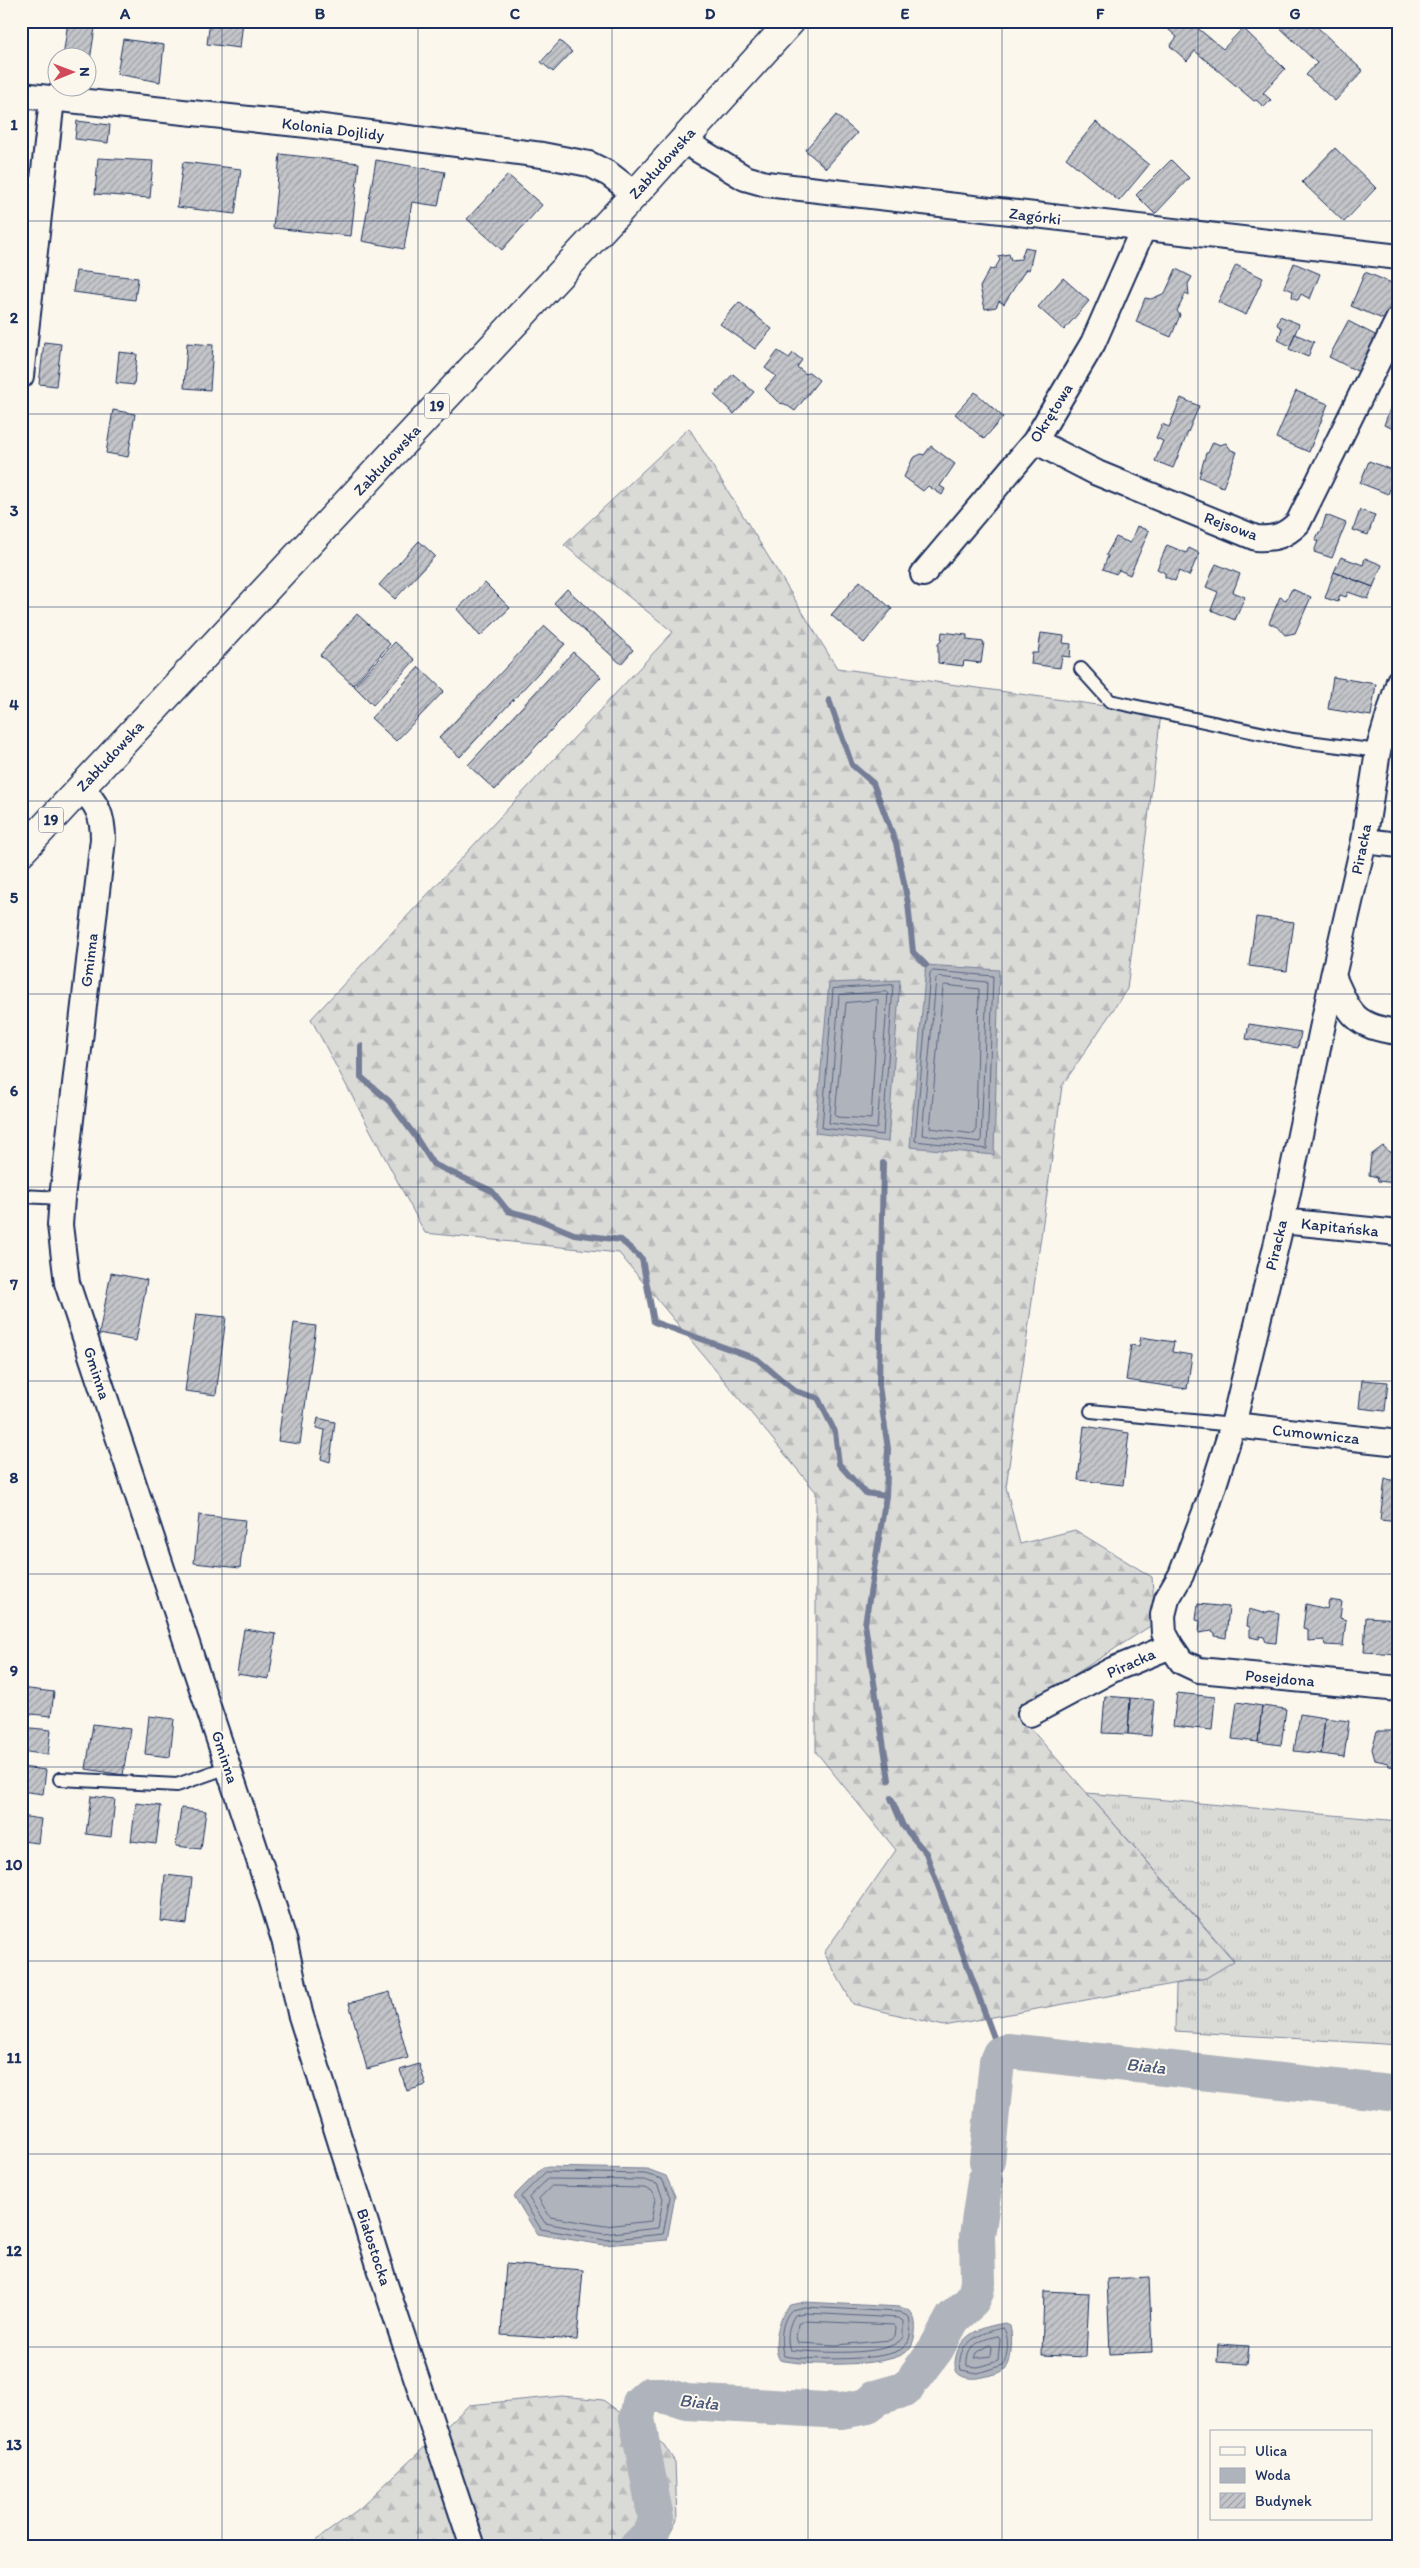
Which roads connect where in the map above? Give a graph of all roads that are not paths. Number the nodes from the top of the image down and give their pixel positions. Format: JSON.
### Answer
{"nodes":[{"id":1,"x":791,"y":21,"type":"edge"},
{"id":2,"x":21,"y":95,"type":"edge"},
{"id":3,"x":52,"y":99,"type":"junction"},
{"id":4,"x":682,"y":140,"type":"junction"},
{"id":5,"x":635,"y":194,"type":"junction"},
{"id":6,"x":1143,"y":229,"type":"junction"},
{"id":7,"x":1399,"y":257,"type":"edge"},
{"id":8,"x":1399,"y":318,"type":"edge"},
{"id":9,"x":21,"y":376,"type":"edge"},
{"id":10,"x":1036,"y":440,"type":"junction"},
{"id":11,"x":923,"y":574,"type":"dead end"},
{"id":12,"x":1081,"y":669,"type":"dead end"},
{"id":13,"x":1399,"y":681,"type":"edge"},
{"id":14,"x":1378,"y":751,"type":"junction"},
{"id":15,"x":81,"y":788,"type":"junction"},
{"id":16,"x":1364,"y":841,"type":"junction"},
{"id":17,"x":1399,"y":845,"type":"edge"},
{"id":18,"x":21,"y":852,"type":"edge"},
{"id":19,"x":1333,"y":976,"type":"junction"},
{"id":20,"x":1399,"y":1032,"type":"edge"},
{"id":21,"x":21,"y":1196,"type":"edge"},
{"id":22,"x":62,"y":1198,"type":"junction"},
{"id":23,"x":1282,"y":1221,"type":"junction"},
{"id":24,"x":1399,"y":1233,"type":"edge"},
{"id":25,"x":1091,"y":1411,"type":"dead end"},
{"id":26,"x":1233,"y":1425,"type":"junction"},
{"id":27,"x":1399,"y":1443,"type":"edge"},
{"id":28,"x":1171,"y":1646,"type":"junction"},
{"id":29,"x":1399,"y":1689,"type":"edge"},
{"id":30,"x":1030,"y":1714,"type":"dead end"},
{"id":31,"x":228,"y":1767,"type":"junction"},
{"id":32,"x":60,"y":1779,"type":"dead end"},
{"id":33,"x":285,"y":1943,"type":"joint"},
{"id":34,"x":473,"y":2547,"type":"edge"}],
"edges":[{"from":1,"to":4,"type":"highway","name":"Zabłudowska","number":"19"},
{"from":2,"to":3,"type":"street","name":"Kolonia Dojlidy"},
{"from":3,"to":5,"type":"street","name":"Kolonia Dojlidy"},
{"from":3,"to":9,"type":"street"},
{"from":4,"to":5,"type":"highway","name":"Zabłudowska","number":"19"},
{"from":4,"to":6,"type":"street","name":"Zagórki"},
{"from":5,"to":15,"type":"highway","name":"Zabłudowska","number":"19"},
{"from":6,"to":7,"type":"street","name":"Zagórki"},
{"from":6,"to":10,"type":"street","name":"Okrętowa"},
{"from":8,"to":10,"type":"street","name":"Rejsowa"},
{"from":10,"to":11,"type":"street","name":"Okrętowa"},
{"from":12,"to":14,"type":"lane"},
{"from":13,"to":14,"type":"street","name":"Piracka"},
{"from":14,"to":16,"type":"street","name":"Piracka"},
{"from":15,"to":18,"type":"highway","name":"Zabłudowska","number":"19"},
{"from":15,"to":22,"type":"street","name":"Gminna"},
{"from":16,"to":17,"type":"street"},
{"from":16,"to":19,"type":"street","name":"Piracka"},
{"from":19,"to":20,"type":"street"},
{"from":19,"to":23,"type":"street","name":"Piracka"},
{"from":21,"to":22,"type":"lane"},
{"from":22,"to":31,"type":"street","name":"Gminna"},
{"from":23,"to":24,"type":"street","name":"Kapitańska"},
{"from":23,"to":26,"type":"street","name":"Piracka"},
{"from":25,"to":26,"type":"lane"},
{"from":26,"to":27,"type":"street","name":"Cumownicza"},
{"from":26,"to":28,"type":"street","name":"Piracka"},
{"from":28,"to":29,"type":"street","name":"Posejdona"},
{"from":28,"to":30,"type":"street","name":"Piracka"},
{"from":31,"to":32,"type":"lane"},
{"from":31,"to":33,"type":"street","name":"Gminna"},
{"from":33,"to":34,"type":"street","name":"Białostocka"}]}
